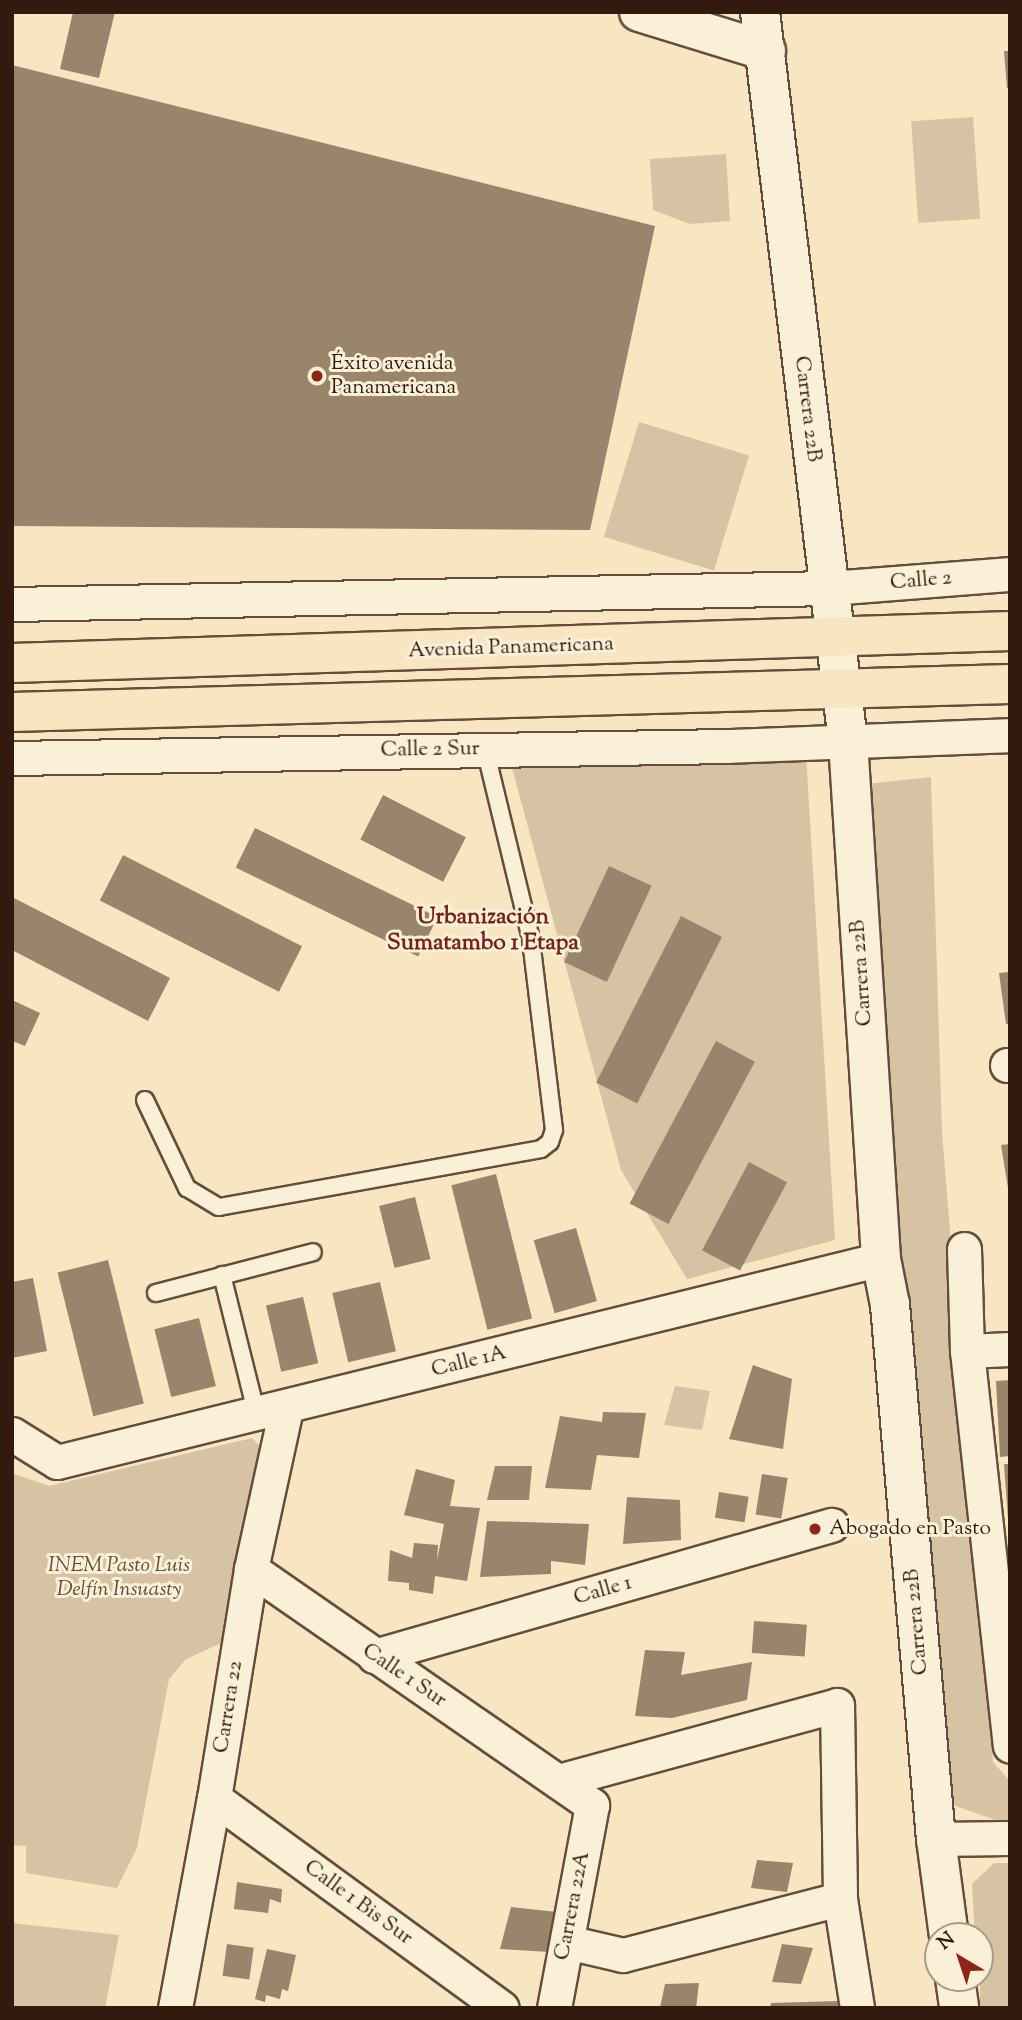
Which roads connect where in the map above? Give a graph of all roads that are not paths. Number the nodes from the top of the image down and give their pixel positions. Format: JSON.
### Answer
{"nodes":[{"id":1,"x":639,"y":12,"type":"edge"},
{"id":2,"x":760,"y":12,"type":"edge"},
{"id":3,"x":766,"y":51,"type":"junction"},
{"id":4,"x":1010,"y":574,"type":"edge"},
{"id":5,"x":831,"y":588,"type":"junction"},
{"id":6,"x":12,"y":604,"type":"edge"},
{"id":7,"x":1010,"y":632,"type":"edge"},
{"id":8,"x":834,"y":638,"type":"junction"},
{"id":9,"x":12,"y":663,"type":"edge"},
{"id":10,"x":1010,"y":684,"type":"edge"},
{"id":11,"x":838,"y":687,"type":"junction"},
{"id":12,"x":12,"y":712,"type":"edge"},
{"id":13,"x":1010,"y":734,"type":"edge"},
{"id":14,"x":848,"y":741,"type":"junction"},
{"id":15,"x":485,"y":749,"type":"junction"},
{"id":16,"x":12,"y":758,"type":"edge"},
{"id":17,"x":145,"y":1100,"type":"dead end"},
{"id":18,"x":964,"y":1249,"type":"dead end"},
{"id":19,"x":313,"y":1252,"type":"dead end"},
{"id":20,"x":881,"y":1259,"type":"junction"},
{"id":21,"x":222,"y":1275,"type":"junction"},
{"id":22,"x":156,"y":1293,"type":"dead end"},
{"id":23,"x":1010,"y":1349,"type":"edge"},
{"id":24,"x":967,"y":1351,"type":"junction"},
{"id":25,"x":272,"y":1411,"type":"junction"},
{"id":26,"x":12,"y":1434,"type":"edge"},
{"id":27,"x":832,"y":1525,"type":"dead end"},
{"id":28,"x":251,"y":1569,"type":"junction"},
{"id":29,"x":999,"y":1573,"type":"edge"},
{"id":30,"x":374,"y":1656,"type":"junction"},
{"id":31,"x":1010,"y":1746,"type":"edge"},
{"id":32,"x":558,"y":1781,"type":"junction"},
{"id":33,"x":215,"y":1798,"type":"junction"},
{"id":34,"x":592,"y":1805,"type":"joint"},
{"id":35,"x":1010,"y":1838,"type":"edge"},
{"id":36,"x":936,"y":1839,"type":"junction"},
{"id":37,"x":840,"y":1899,"type":"junction"},
{"id":38,"x":947,"y":1922,"type":"edge"},
{"id":39,"x":567,"y":1942,"type":"junction"},
{"id":40,"x":181,"y":2004,"type":"edge"},
{"id":41,"x":502,"y":2008,"type":"edge"},
{"id":42,"x":554,"y":2008,"type":"edge"},
{"id":43,"x":857,"y":2008,"type":"edge"}],
"edges":[{"from":1,"to":3,"type":"street"},
{"from":2,"to":3,"type":"street","name":"Carrera 22B"},
{"from":3,"to":5,"type":"street","name":"Carrera 22B"},
{"from":4,"to":5,"type":"street","name":"Calle 2"},
{"from":5,"to":6,"type":"street","name":"Calle 2"},
{"from":5,"to":8,"type":"street","name":"Carrera 22B"},
{"from":7,"to":8,"type":"main road","name":"Avenida Panamericana"},
{"from":8,"to":9,"type":"main road","name":"Avenida Panamericana"},
{"from":8,"to":11,"type":"street","name":"Carrera 22B"},
{"from":10,"to":11,"type":"main road"},
{"from":11,"to":12,"type":"main road"},
{"from":11,"to":14,"type":"street","name":"Carrera 22B"},
{"from":13,"to":14,"type":"street"},
{"from":14,"to":15,"type":"street","name":"Calle 2 Sur"},
{"from":14,"to":20,"type":"street","name":"Carrera 22B"},
{"from":15,"to":16,"type":"street","name":"Calle 2 Sur"},
{"from":15,"to":17,"type":"lane"},
{"from":18,"to":24,"type":"street"},
{"from":19,"to":21,"type":"lane"},
{"from":20,"to":25,"type":"street","name":"Calle 1A"},
{"from":20,"to":36,"type":"street","name":"Carrera 22B"},
{"from":21,"to":22,"type":"lane"},
{"from":21,"to":25,"type":"lane"},
{"from":23,"to":24,"type":"street"},
{"from":24,"to":29,"type":"street"},
{"from":25,"to":26,"type":"street","name":"Calle 1A"},
{"from":25,"to":28,"type":"street","name":"Carrera 22"},
{"from":27,"to":30,"type":"street","name":"Calle 1"},
{"from":28,"to":30,"type":"street","name":"Calle 1 Sur"},
{"from":28,"to":33,"type":"street","name":"Carrera 22"},
{"from":29,"to":31,"type":"street"},
{"from":30,"to":32,"type":"street","name":"Calle 1 Sur"},
{"from":32,"to":34,"type":"street","name":"Calle 1 Sur"},
{"from":32,"to":37,"type":"street"},
{"from":33,"to":40,"type":"street","name":"Carrera 22"},
{"from":33,"to":41,"type":"street","name":"Calle 1 Bis Sur"},
{"from":34,"to":39,"type":"street","name":"Carrera 22A"},
{"from":35,"to":36,"type":"street"},
{"from":36,"to":38,"type":"street","name":"Carrera 22B"},
{"from":37,"to":39,"type":"street"},
{"from":37,"to":43,"type":"street"},
{"from":39,"to":42,"type":"street","name":"Carrera 22A"}]}
